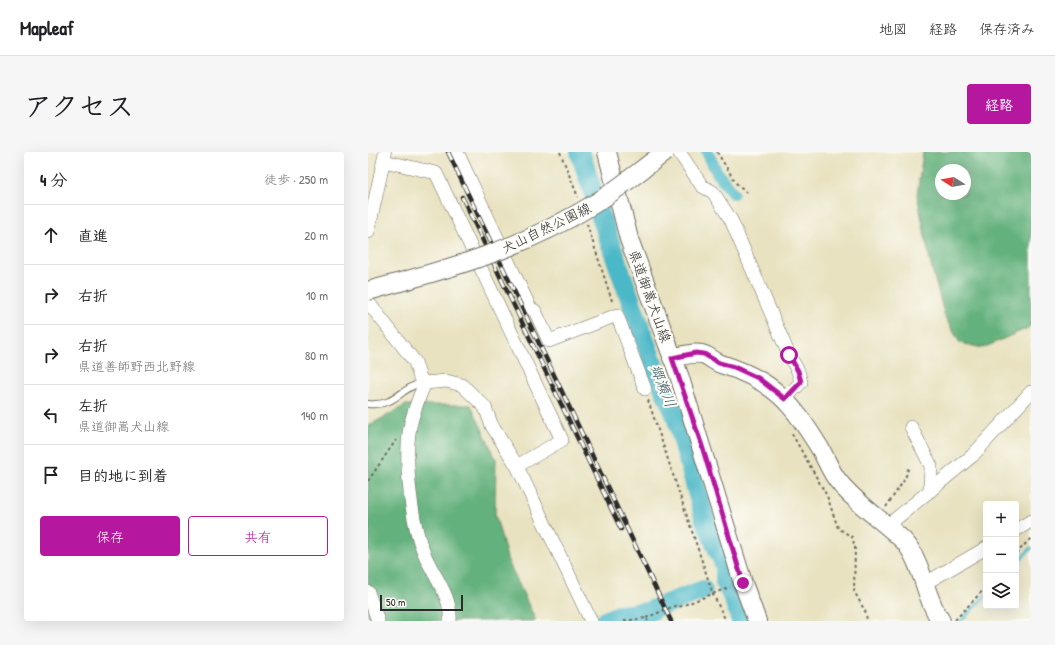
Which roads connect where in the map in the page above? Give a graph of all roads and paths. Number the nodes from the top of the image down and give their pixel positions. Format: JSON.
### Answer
{"nodes":[{"id":1,"x":457,"y":152,"type":"edge"},
{"id":2,"x":560,"y":152,"type":"edge"},
{"id":3,"x":607,"y":152,"type":"edge"},
{"id":4,"x":665,"y":152,"type":"edge"},
{"id":5,"x":679,"y":152,"type":"edge"},
{"id":6,"x":717,"y":152,"type":"edge"},
{"id":7,"x":385,"y":156,"type":"edge"},
{"id":8,"x":749,"y":194,"type":"dead end"},
{"id":9,"x":580,"y":202,"type":"dead end"},
{"id":10,"x":585,"y":217,"type":"dead end"},
{"id":11,"x":368,"y":232,"type":"edge"},
{"id":12,"x":368,"y":291,"type":"edge"},
{"id":13,"x":368,"y":302,"type":"edge"},
{"id":14,"x":617,"y":315,"type":"junction"},
{"id":15,"x":672,"y":358,"type":"junction"},
{"id":16,"x":425,"y":383,"type":"junction"},
{"id":17,"x":645,"y":389,"type":"joint"},
{"id":18,"x":1031,"y":392,"type":"edge"},
{"id":19,"x":785,"y":399,"type":"junction"},
{"id":20,"x":368,"y":404,"type":"edge"},
{"id":21,"x":410,"y":427,"type":"junction"},
{"id":22,"x":911,"y":427,"type":"dead end"},
{"id":23,"x":792,"y":433,"type":"dead end"},
{"id":24,"x":517,"y":466,"type":"junction"},
{"id":25,"x":909,"y":466,"type":"dead end"},
{"id":26,"x":368,"y":480,"type":"edge"},
{"id":27,"x":930,"y":491,"type":"junction"},
{"id":28,"x":1031,"y":521,"type":"edge"},
{"id":29,"x":883,"y":522,"type":"junction"},
{"id":30,"x":1019,"y":528,"type":"edge"},
{"id":31,"x":1031,"y":538,"type":"edge"},
{"id":32,"x":983,"y":550,"type":"edge"},
{"id":33,"x":1019,"y":551,"type":"edge"},
{"id":34,"x":924,"y":584,"type":"junction"},
{"id":35,"x":983,"y":590,"type":"edge"},
{"id":36,"x":368,"y":592,"type":"edge"},
{"id":37,"x":716,"y":592,"type":"dead end"},
{"id":38,"x":714,"y":594,"type":"junction"},
{"id":39,"x":590,"y":620,"type":"edge"},
{"id":40,"x":647,"y":620,"type":"edge"},
{"id":41,"x":378,"y":621,"type":"edge"},
{"id":42,"x":450,"y":621,"type":"edge"},
{"id":43,"x":624,"y":621,"type":"edge"},
{"id":44,"x":726,"y":621,"type":"edge"},
{"id":45,"x":757,"y":621,"type":"edge"},
{"id":46,"x":867,"y":621,"type":"edge"},
{"id":47,"x":941,"y":621,"type":"edge"},
{"id":48,"x":954,"y":621,"type":"edge"}],
"edges":[{"from":1,"to":14,"type":"street"},
{"from":2,"to":9,"type":"path"},
{"from":3,"to":15,"type":"main road","name":"県道御嵩犬山線"},
{"from":4,"to":12,"type":"main road","name":"犬山自然公園線","bridge":true},
{"from":5,"to":19,"type":"street"},
{"from":6,"to":8,"type":"path"},
{"from":7,"to":11,"type":"street"},
{"from":7,"to":24,"type":"street"},
{"from":10,"to":14,"type":"path"},
{"from":13,"to":16,"type":"street"},
{"from":14,"to":17,"type":"street"},
{"from":15,"to":19,"type":"main road"},
{"from":15,"to":45,"type":"main road","name":"県道御嵩犬山線"},
{"from":16,"to":20,"type":"lane"},
{"from":16,"to":21,"type":"street"},
{"from":16,"to":24,"type":"street"},
{"from":17,"to":38,"type":"path"},
{"from":18,"to":27,"type":"street"},
{"from":19,"to":29,"type":"main road"},
{"from":21,"to":26,"type":"path"},
{"from":21,"to":42,"type":"street"},
{"from":22,"to":27,"type":"street"},
{"from":23,"to":46,"type":"path"},
{"from":24,"to":39,"type":"street"},
{"from":25,"to":29,"type":"path"},
{"from":27,"to":29,"type":"street"},
{"from":28,"to":30,"type":"street"},
{"from":29,"to":34,"type":"main road"},
{"from":31,"to":33,"type":"path"},
{"from":32,"to":34,"type":"street"},
{"from":34,"to":47,"type":"main road"},
{"from":35,"to":48,"type":"path"},
{"from":36,"to":41,"type":"street"},
{"from":37,"to":38,"type":"path"},
{"from":38,"to":40,"type":"path"},
{"from":38,"to":44,"type":"path"},
{"from":40,"to":43,"type":"path"}]}
